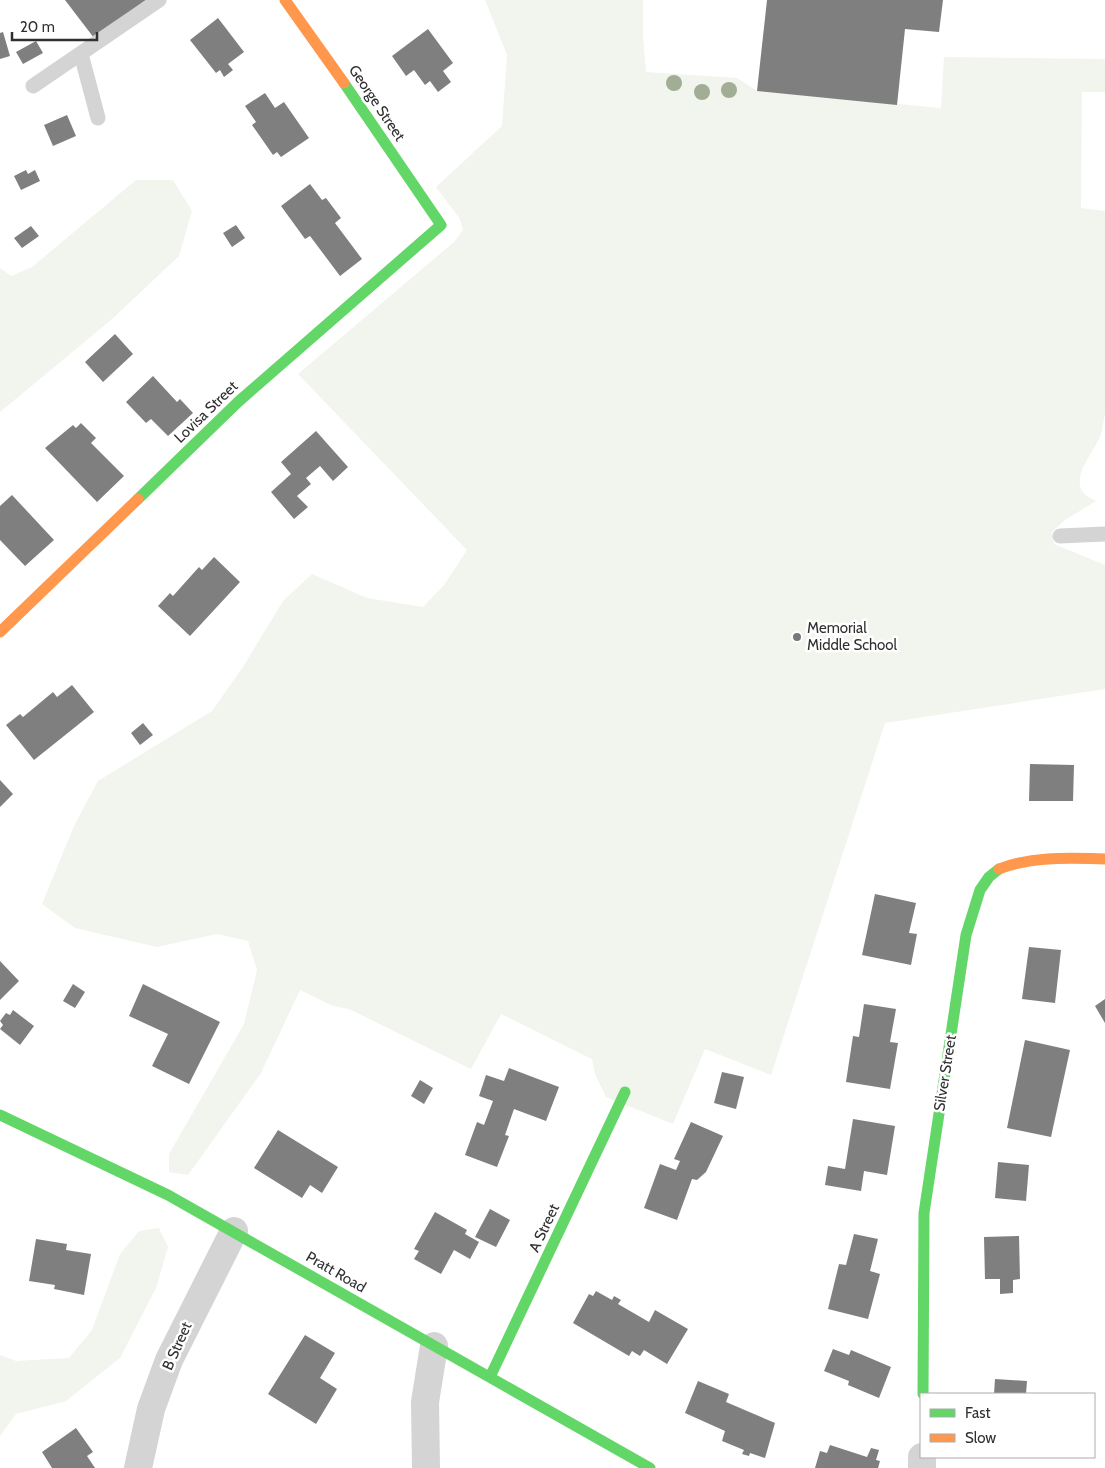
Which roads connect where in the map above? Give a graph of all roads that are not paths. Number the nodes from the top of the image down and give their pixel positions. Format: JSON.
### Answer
{"nodes":[{"id":1,"x":158,"y":0,"type":"edge"},
{"id":2,"x":285,"y":0,"type":"edge"},
{"id":3,"x":81,"y":54,"type":"junction"},
{"id":4,"x":33,"y":86,"type":"dead end"},
{"id":5,"x":98,"y":118,"type":"dead end"},
{"id":6,"x":442,"y":225,"type":"joint"},
{"id":7,"x":1105,"y":534,"type":"edge"},
{"id":8,"x":1060,"y":536,"type":"dead end"},
{"id":9,"x":0,"y":632,"type":"edge"},
{"id":10,"x":1105,"y":859,"type":"edge"},
{"id":11,"x":624,"y":1092,"type":"dead end"},
{"id":12,"x":0,"y":1115,"type":"edge"},
{"id":13,"x":234,"y":1232,"type":"junction"},
{"id":14,"x":434,"y":1346,"type":"junction"},
{"id":15,"x":490,"y":1377,"type":"junction"},
{"id":16,"x":922,"y":1393,"type":"edge"},
{"id":17,"x":138,"y":1468,"type":"edge"},
{"id":18,"x":426,"y":1468,"type":"edge"},
{"id":19,"x":650,"y":1468,"type":"edge"}],
"edges":[{"from":1,"to":3,"type":"lane"},
{"from":2,"to":6,"type":"street","name":"George Street"},
{"from":3,"to":4,"type":"lane"},
{"from":3,"to":5,"type":"lane"},
{"from":6,"to":9,"type":"street","name":"Lovisa Street"},
{"from":7,"to":8,"type":"lane"},
{"from":10,"to":16,"type":"street","name":"Silver Street"},
{"from":11,"to":15,"type":"street","name":"A Street"},
{"from":12,"to":13,"type":"street","name":"Pratt Road"},
{"from":13,"to":14,"type":"street","name":"Pratt Road"},
{"from":13,"to":17,"type":"street","name":"B Street"},
{"from":14,"to":15,"type":"street","name":"Pratt Road"},
{"from":14,"to":18,"type":"street"},
{"from":15,"to":19,"type":"street","name":"Pratt Road"}]}
